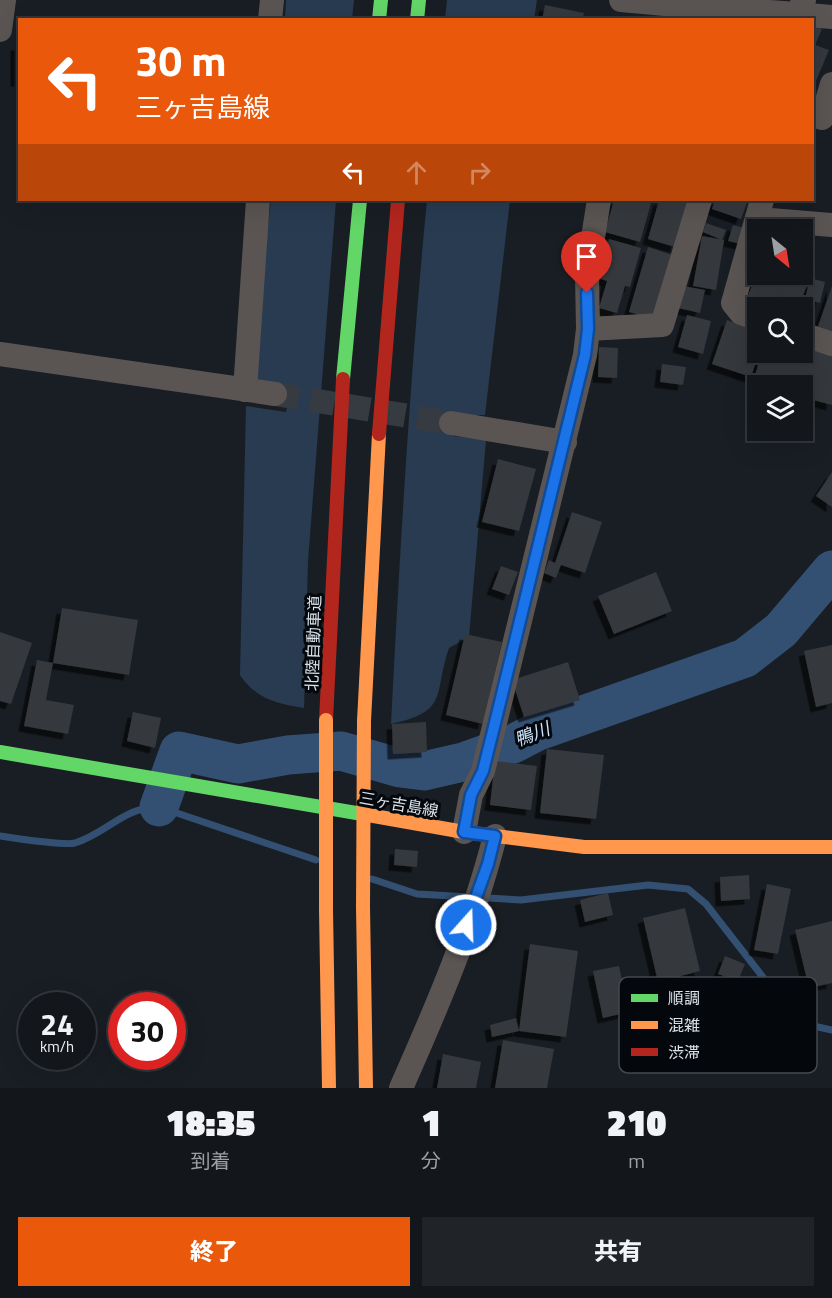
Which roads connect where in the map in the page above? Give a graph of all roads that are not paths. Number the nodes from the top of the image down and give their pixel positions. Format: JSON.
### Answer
{"nodes":[{"id":1,"x":4,"y":0,"type":"edge"},
{"id":2,"x":272,"y":0,"type":"edge"},
{"id":3,"x":381,"y":0,"type":"edge"},
{"id":4,"x":419,"y":0,"type":"edge"},
{"id":5,"x":621,"y":0,"type":"edge"},
{"id":6,"x":800,"y":7,"type":"edge"},
{"id":7,"x":685,"y":9,"type":"edge"},
{"id":8,"x":832,"y":17,"type":"edge"},
{"id":9,"x":270,"y":18,"type":"edge"},
{"id":10,"x":378,"y":18,"type":"edge"},
{"id":11,"x":417,"y":18,"type":"edge"},
{"id":12,"x":0,"y":30,"type":"edge"},
{"id":13,"x":832,"y":84,"type":"edge"},
{"id":14,"x":822,"y":118,"type":"edge"},
{"id":15,"x":258,"y":201,"type":"edge"},
{"id":16,"x":360,"y":201,"type":"edge"},
{"id":17,"x":398,"y":201,"type":"edge"},
{"id":18,"x":598,"y":201,"type":"edge"},
{"id":19,"x":700,"y":201,"type":"edge"},
{"id":20,"x":760,"y":209,"type":"edge"},
{"id":21,"x":832,"y":225,"type":"edge"},
{"id":22,"x":747,"y":316,"type":"edge"},
{"id":23,"x":588,"y":329,"type":"junction"},
{"id":24,"x":813,"y":338,"type":"edge"},
{"id":25,"x":832,"y":344,"type":"edge"},
{"id":26,"x":0,"y":354,"type":"edge"},
{"id":27,"x":245,"y":390,"type":"junction"},
{"id":28,"x":275,"y":394,"type":"tunnel mouth"},
{"id":29,"x":451,"y":423,"type":"tunnel mouth"},
{"id":30,"x":565,"y":441,"type":"junction"},
{"id":31,"x":0,"y":752,"type":"edge"},
{"id":32,"x":464,"y":832,"type":"junction"},
{"id":33,"x":495,"y":836,"type":"junction"},
{"id":34,"x":832,"y":848,"type":"edge"},
{"id":35,"x":330,"y":1088,"type":"edge"},
{"id":36,"x":366,"y":1088,"type":"edge"},
{"id":37,"x":401,"y":1088,"type":"edge"}],
"edges":[{"from":1,"to":12,"type":"street"},
{"from":2,"to":9,"type":"street"},
{"from":3,"to":10,"type":"main road"},
{"from":4,"to":11,"type":"main road"},
{"from":5,"to":7,"type":"street"},
{"from":6,"to":7,"type":"street"},
{"from":6,"to":8,"type":"street"},
{"from":13,"to":14,"type":"street"},
{"from":15,"to":27,"type":"street"},
{"from":16,"to":35,"type":"main road","name":"北陸自動車道","bridge":true},
{"from":17,"to":36,"type":"main road","bridge":true},
{"from":18,"to":23,"type":"street"},
{"from":19,"to":23,"type":"street"},
{"from":20,"to":21,"type":"street"},
{"from":20,"to":22,"type":"street"},
{"from":23,"to":30,"type":"street"},
{"from":24,"to":25,"type":"street"},
{"from":26,"to":27,"type":"street"},
{"from":27,"to":28,"type":"street"},
{"from":29,"to":30,"type":"street"},
{"from":30,"to":32,"type":"street"},
{"from":31,"to":32,"type":"main road","name":"三ヶ吉島線"},
{"from":32,"to":33,"type":"main road","name":"三ヶ吉島線"},
{"from":33,"to":34,"type":"main road","name":"三ヶ吉島線"},
{"from":33,"to":37,"type":"street"}]}
